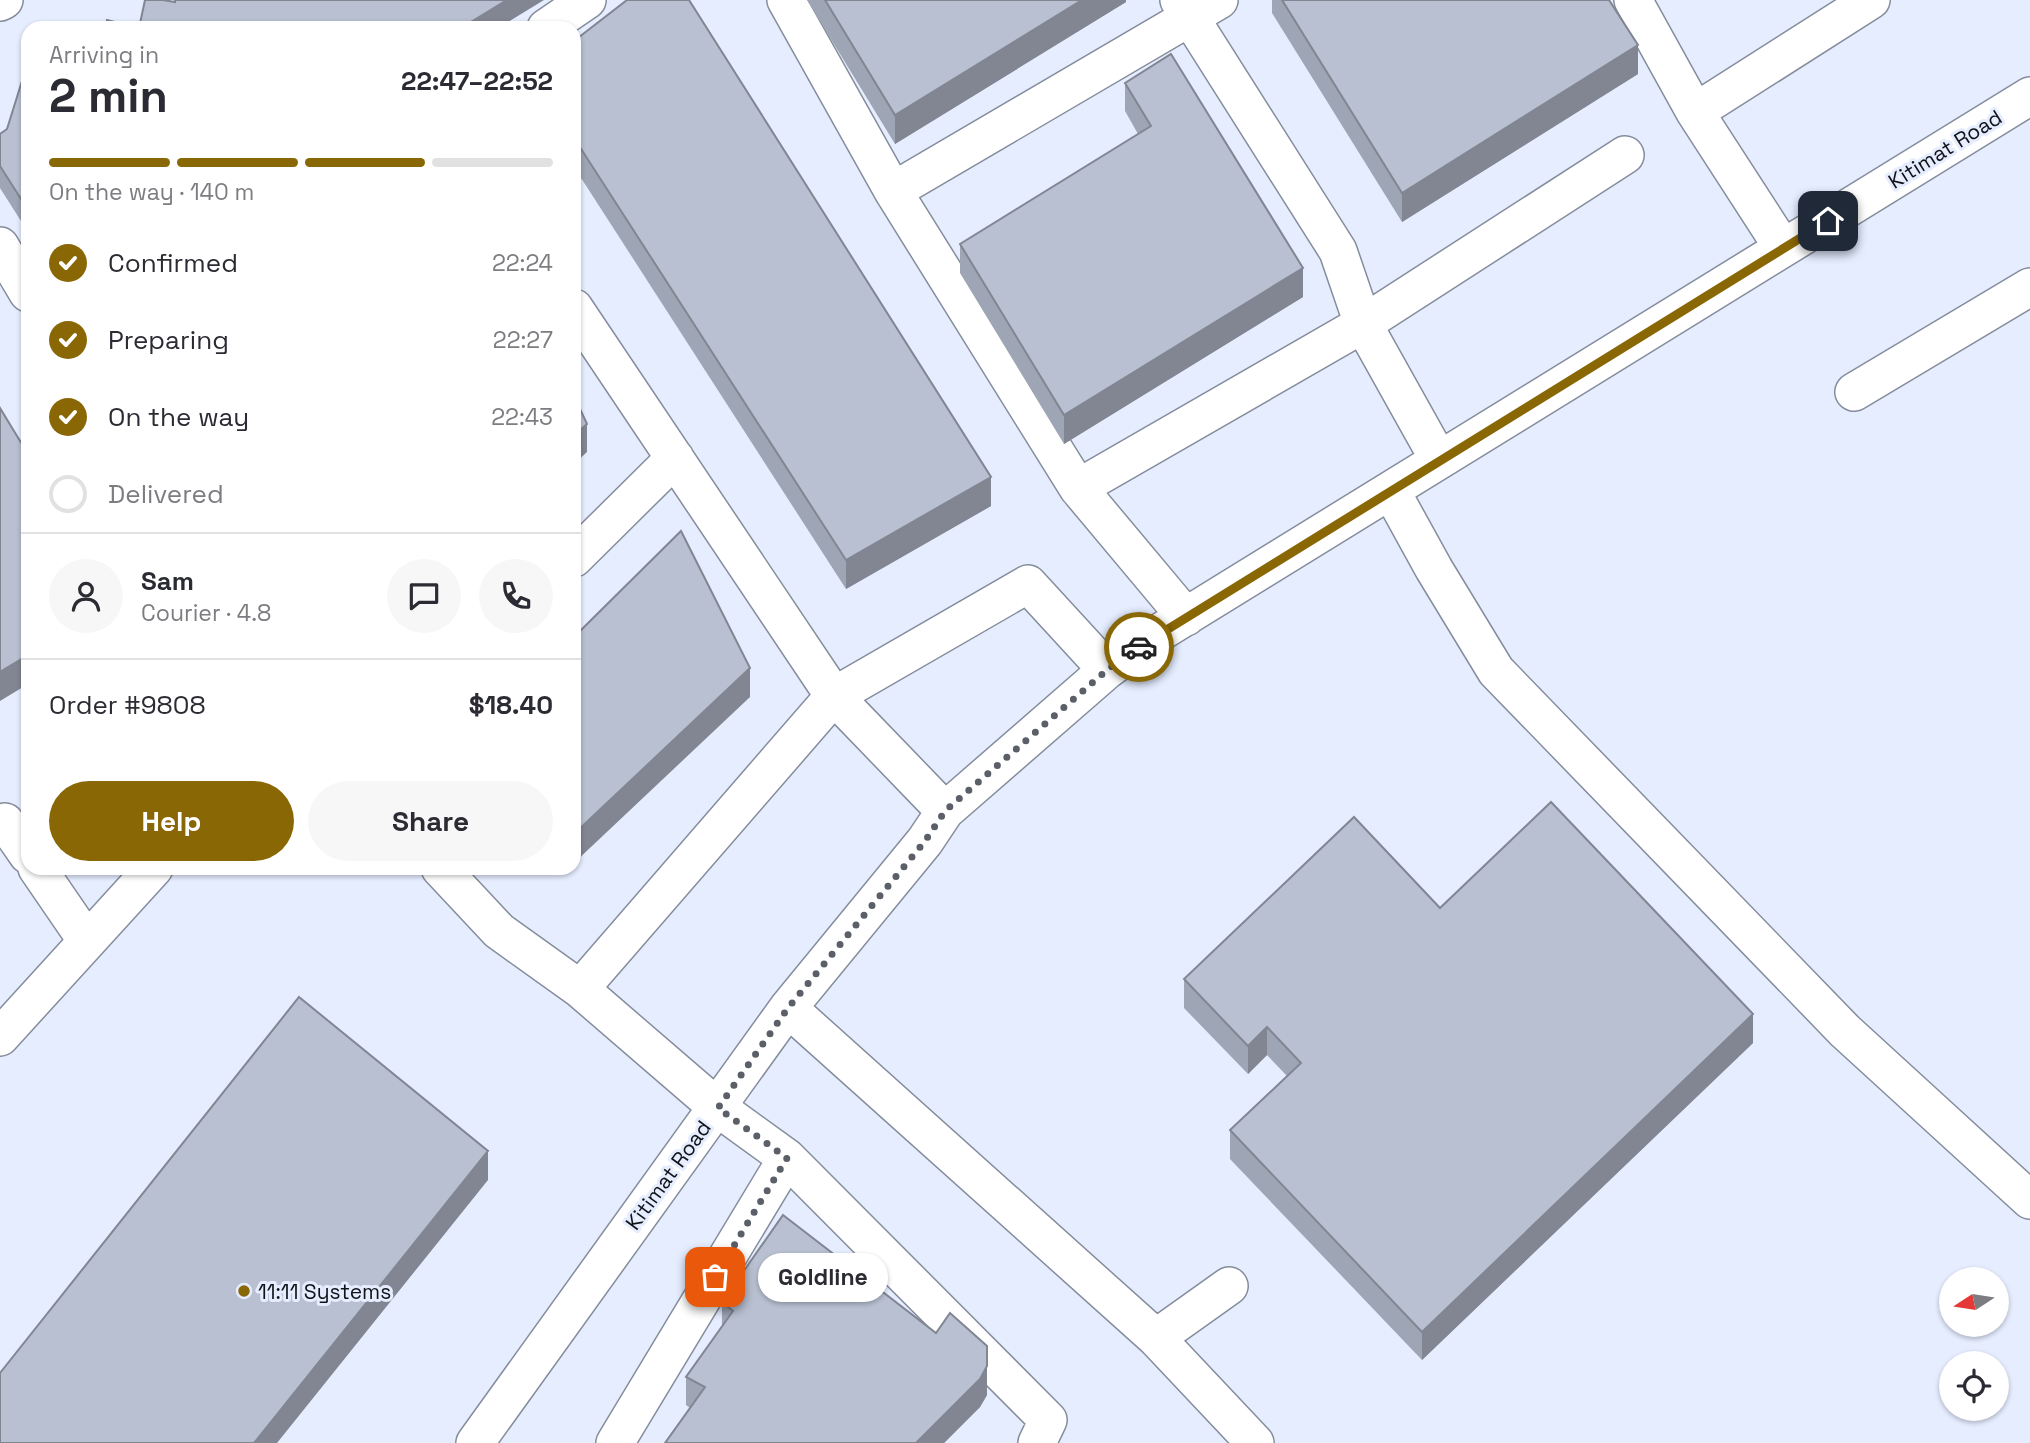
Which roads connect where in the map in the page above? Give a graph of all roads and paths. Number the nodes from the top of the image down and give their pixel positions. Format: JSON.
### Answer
{"nodes":[{"id":1,"x":587,"y":0,"type":"edge"},
{"id":2,"x":786,"y":0,"type":"edge"},
{"id":3,"x":1633,"y":0,"type":"edge"},
{"id":4,"x":1871,"y":0,"type":"edge"},
{"id":5,"x":1196,"y":6,"type":"edge"},
{"id":6,"x":556,"y":21,"type":"edge"},
{"id":7,"x":2030,"y":96,"type":"edge"},
{"id":8,"x":1695,"y":112,"type":"junction"},
{"id":9,"x":1625,"y":155,"type":"dead end"},
{"id":10,"x":893,"y":191,"type":"junction"},
{"id":11,"x":0,"y":246,"type":"edge"},
{"id":12,"x":1783,"y":248,"type":"junction"},
{"id":13,"x":21,"y":281,"type":"edge"},
{"id":14,"x":2030,"y":287,"type":"edge"},
{"id":15,"x":581,"y":318,"type":"edge"},
{"id":16,"x":1363,"y":324,"type":"junction"},
{"id":17,"x":1854,"y":392,"type":"dead end"},
{"id":18,"x":675,"y":458,"type":"junction"},
{"id":19,"x":1439,"y":460,"type":"junction"},
{"id":20,"x":1077,"y":488,"type":"junction"},
{"id":21,"x":1391,"y":491,"type":"junction"},
{"id":22,"x":581,"y":551,"type":"edge"},
{"id":23,"x":1186,"y":617,"type":"junction"},
{"id":24,"x":1107,"y":670,"type":"junction"},
{"id":25,"x":834,"y":696,"type":"junction"},
{"id":26,"x":945,"y":811,"type":"junction"},
{"id":27,"x":0,"y":825,"type":"edge"},
{"id":28,"x":21,"y":845,"type":"edge"},
{"id":29,"x":42,"y":875,"type":"edge"},
{"id":30,"x":148,"y":875,"type":"edge"},
{"id":31,"x":447,"y":875,"type":"edge"},
{"id":32,"x":87,"y":941,"type":"junction"},
{"id":33,"x":580,"y":989,"type":"junction"},
{"id":34,"x":788,"y":1008,"type":"junction"},
{"id":35,"x":0,"y":1037,"type":"edge"},
{"id":36,"x":718,"y":1108,"type":"junction"},
{"id":37,"x":787,"y":1158,"type":"junction"},
{"id":38,"x":2030,"y":1199,"type":"edge"},
{"id":39,"x":1229,"y":1286,"type":"dead end"},
{"id":40,"x":1156,"y":1338,"type":"junction"},
{"id":41,"x":475,"y":1443,"type":"edge"},
{"id":42,"x":615,"y":1443,"type":"edge"},
{"id":43,"x":1037,"y":1443,"type":"edge"},
{"id":44,"x":1255,"y":1443,"type":"edge"}],
"edges":[{"from":1,"to":6,"type":"street"},
{"from":2,"to":10,"type":"street"},
{"from":3,"to":8,"type":"street"},
{"from":4,"to":8,"type":"street"},
{"from":5,"to":10,"type":"street"},
{"from":5,"to":16,"type":"street"},
{"from":7,"to":12,"type":"street","name":"Kitimat Road"},
{"from":8,"to":12,"type":"street"},
{"from":9,"to":16,"type":"street"},
{"from":10,"to":20,"type":"street"},
{"from":11,"to":13,"type":"street"},
{"from":12,"to":19,"type":"street","name":"Kitimat Road"},
{"from":14,"to":17,"type":"street"},
{"from":15,"to":18,"type":"street"},
{"from":16,"to":19,"type":"street"},
{"from":16,"to":20,"type":"street"},
{"from":18,"to":22,"type":"street"},
{"from":18,"to":25,"type":"street"},
{"from":19,"to":21,"type":"street","name":"Kitimat Road"},
{"from":20,"to":23,"type":"street"},
{"from":21,"to":23,"type":"street","name":"Kitimat Road"},
{"from":21,"to":38,"type":"street"},
{"from":23,"to":24,"type":"street","name":"Kitimat Road"},
{"from":24,"to":25,"type":"street"},
{"from":24,"to":26,"type":"street","name":"Kitimat Road"},
{"from":25,"to":26,"type":"street"},
{"from":25,"to":33,"type":"street"},
{"from":26,"to":34,"type":"street","name":"Kitimat Road"},
{"from":27,"to":28,"type":"street"},
{"from":29,"to":32,"type":"street"},
{"from":30,"to":32,"type":"street"},
{"from":31,"to":33,"type":"street"},
{"from":32,"to":35,"type":"street"},
{"from":33,"to":36,"type":"street"},
{"from":34,"to":36,"type":"street","name":"Kitimat Road"},
{"from":34,"to":40,"type":"street"},
{"from":36,"to":37,"type":"street"},
{"from":36,"to":41,"type":"street","name":"Kitimat Road"},
{"from":37,"to":42,"type":"street"},
{"from":37,"to":43,"type":"street"},
{"from":39,"to":40,"type":"street"},
{"from":40,"to":44,"type":"street"}]}
